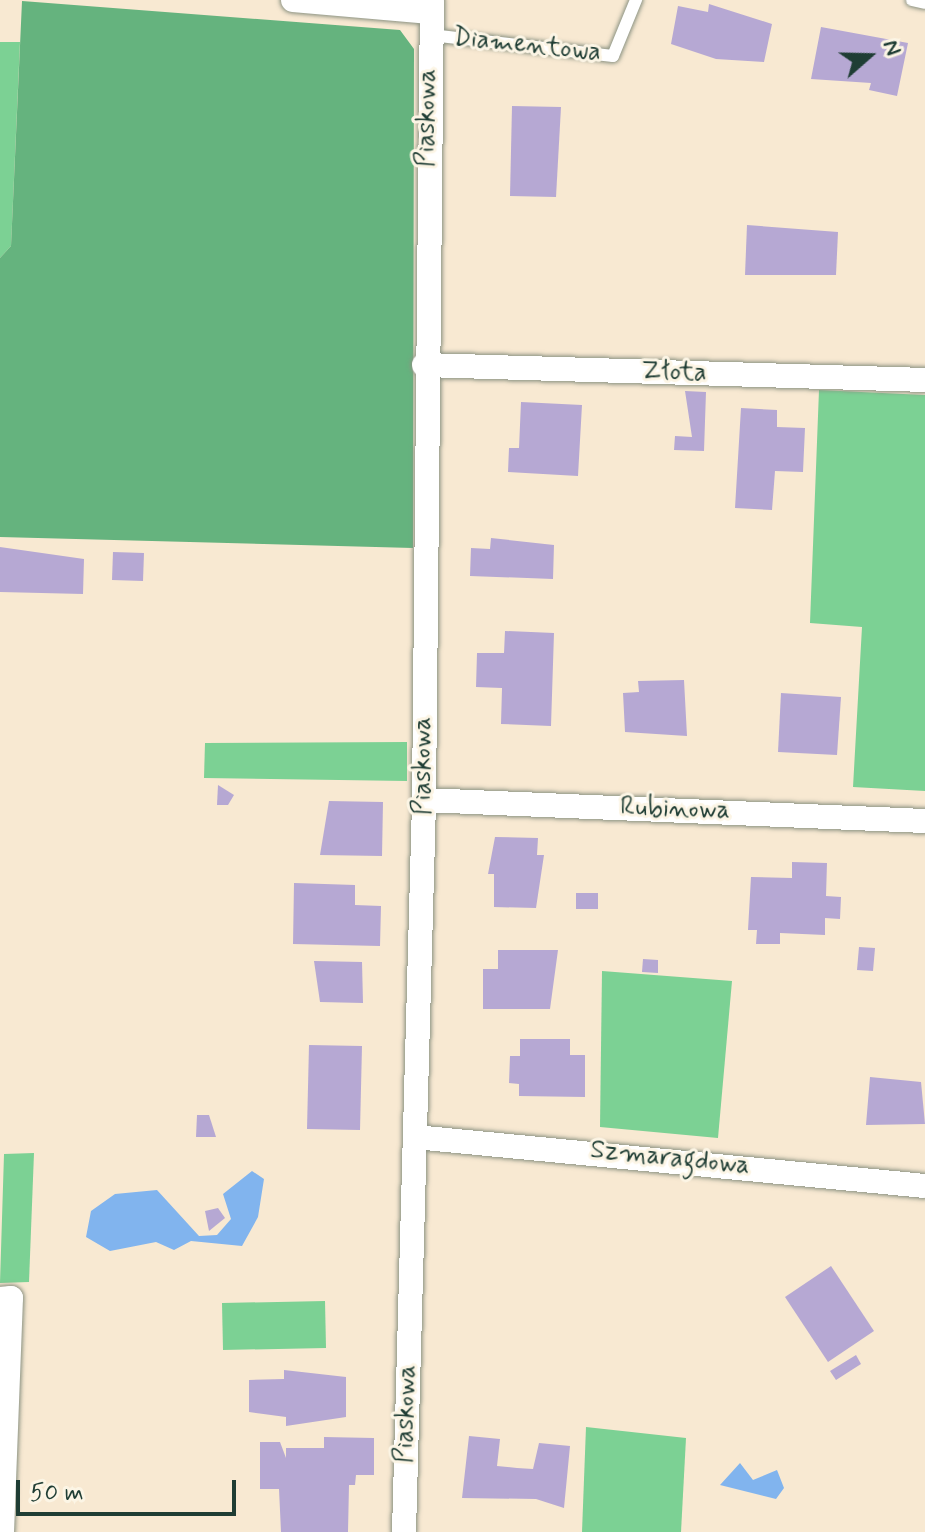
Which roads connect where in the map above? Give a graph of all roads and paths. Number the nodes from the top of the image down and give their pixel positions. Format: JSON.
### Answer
{"nodes":[{"id":1,"x":293,"y":0,"type":"edge"},
{"id":2,"x":636,"y":0,"type":"edge"},
{"id":3,"x":912,"y":0,"type":"edge"},
{"id":4,"x":925,"y":3,"type":"edge"},
{"id":5,"x":430,"y":16,"type":"edge"},
{"id":6,"x":424,"y":365,"type":"junction"},
{"id":7,"x":925,"y":380,"type":"edge"},
{"id":8,"x":424,"y":800,"type":"junction"},
{"id":9,"x":925,"y":821,"type":"edge"},
{"id":10,"x":415,"y":1137,"type":"junction"},
{"id":11,"x":925,"y":1186,"type":"edge"},
{"id":12,"x":5,"y":1298,"type":"edge"},
{"id":13,"x":2,"y":1532,"type":"edge"},
{"id":14,"x":404,"y":1532,"type":"edge"}],
"edges":[{"from":1,"to":5,"type":"street"},
{"from":2,"to":5,"type":"lane","name":"Diamentowa"},
{"from":3,"to":4,"type":"lane"},
{"from":5,"to":6,"type":"street","name":"Piaskowa"},
{"from":6,"to":7,"type":"street","name":"Złota"},
{"from":6,"to":8,"type":"street","name":"Piaskowa"},
{"from":8,"to":9,"type":"street","name":"Rubinowa"},
{"from":8,"to":10,"type":"street","name":"Piaskowa"},
{"from":10,"to":11,"type":"street","name":"Szmaragdowa"},
{"from":10,"to":14,"type":"street","name":"Piaskowa"},
{"from":12,"to":13,"type":"street"}]}
